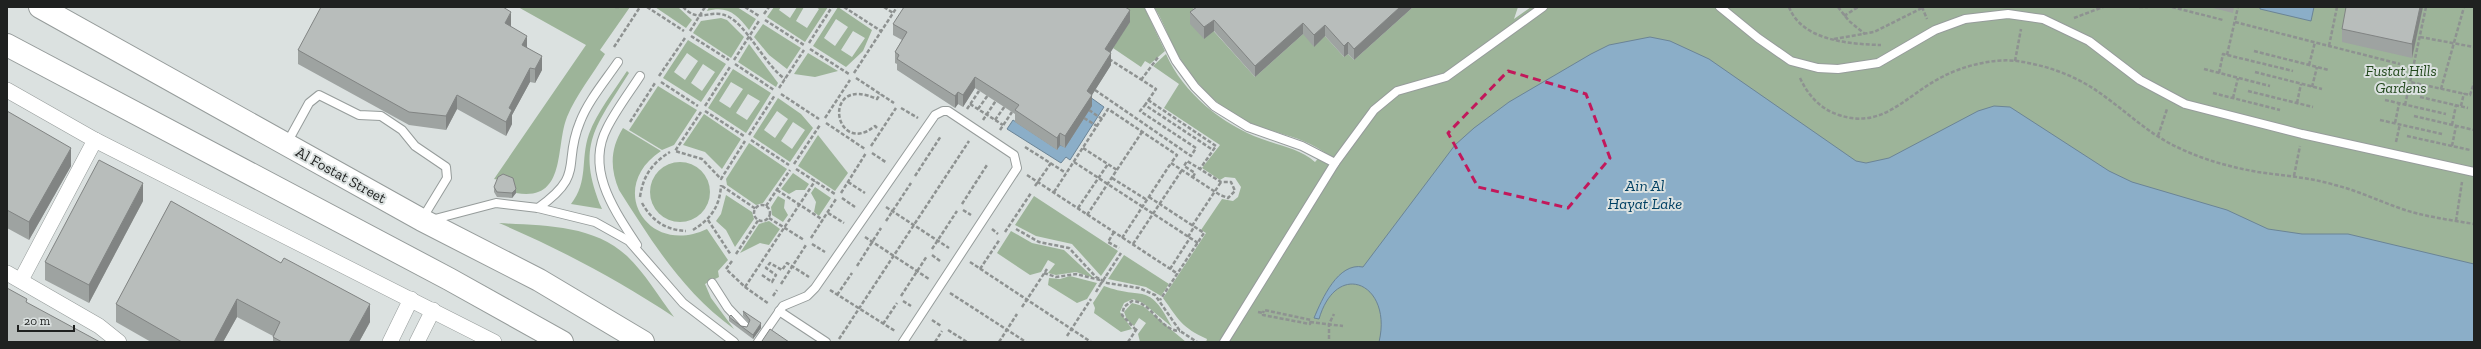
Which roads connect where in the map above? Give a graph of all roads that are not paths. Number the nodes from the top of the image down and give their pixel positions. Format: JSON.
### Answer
{"nodes":[{"id":1,"x":40,"y":7,"type":"edge"},
{"id":2,"x":1149,"y":7,"type":"edge"},
{"id":3,"x":1543,"y":7,"type":"edge"},
{"id":4,"x":1720,"y":7,"type":"edge"},
{"id":5,"x":7,"y":45,"type":"edge"},
{"id":6,"x":618,"y":62,"type":"dead end"},
{"id":7,"x":640,"y":76,"type":"dead end"},
{"id":8,"x":7,"y":90,"type":"edge"},
{"id":9,"x":95,"y":140,"type":"junction"},
{"id":10,"x":286,"y":144,"type":"junction"},
{"id":11,"x":1335,"y":163,"type":"junction"},
{"id":12,"x":2474,"y":172,"type":"edge"},
{"id":13,"x":538,"y":208,"type":"junction"},
{"id":14,"x":423,"y":221,"type":"junction"},
{"id":15,"x":645,"y":257,"type":"junction"},
{"id":16,"x":7,"y":273,"type":"edge"},
{"id":17,"x":21,"y":280,"type":"junction"},
{"id":18,"x":712,"y":283,"type":"dead end"},
{"id":19,"x":411,"y":299,"type":"junction"},
{"id":20,"x":433,"y":310,"type":"junction"},
{"id":21,"x":779,"y":311,"type":"junction"},
{"id":22,"x":745,"y":326,"type":"edge"},
{"id":23,"x":904,"y":340,"type":"edge"},
{"id":24,"x":119,"y":342,"type":"edge"},
{"id":25,"x":390,"y":342,"type":"edge"},
{"id":26,"x":417,"y":342,"type":"edge"},
{"id":27,"x":494,"y":342,"type":"edge"},
{"id":28,"x":562,"y":342,"type":"edge"},
{"id":29,"x":643,"y":342,"type":"edge"},
{"id":30,"x":734,"y":342,"type":"edge"},
{"id":31,"x":758,"y":342,"type":"edge"},
{"id":32,"x":826,"y":342,"type":"edge"},
{"id":33,"x":1224,"y":342,"type":"edge"}],
"edges":[{"from":1,"to":10,"type":"main road","name":"Al Fostat Street"},
{"from":2,"to":11,"type":"lane"},
{"from":3,"to":11,"type":"lane"},
{"from":4,"to":12,"type":"lane"},
{"from":5,"to":28,"type":"main road"},
{"from":6,"to":13,"type":"lane"},
{"from":7,"to":15,"type":"lane"},
{"from":8,"to":9,"type":"street"},
{"from":9,"to":17,"type":"street"},
{"from":9,"to":19,"type":"street"},
{"from":10,"to":14,"type":"main road","name":"Al Fostat Street"},
{"from":10,"to":14,"type":"lane"},
{"from":11,"to":33,"type":"lane"},
{"from":13,"to":14,"type":"lane"},
{"from":13,"to":15,"type":"lane"},
{"from":14,"to":29,"type":"main road","name":"Al Fostat Street"},
{"from":15,"to":30,"type":"lane"},
{"from":16,"to":17,"type":"street"},
{"from":17,"to":24,"type":"street"},
{"from":18,"to":22,"type":"lane"},
{"from":19,"to":20,"type":"street"},
{"from":19,"to":25,"type":"street"},
{"from":20,"to":26,"type":"street"},
{"from":20,"to":27,"type":"street"},
{"from":21,"to":23,"type":"lane"},
{"from":21,"to":31,"type":"lane"},
{"from":21,"to":32,"type":"lane"}]}
